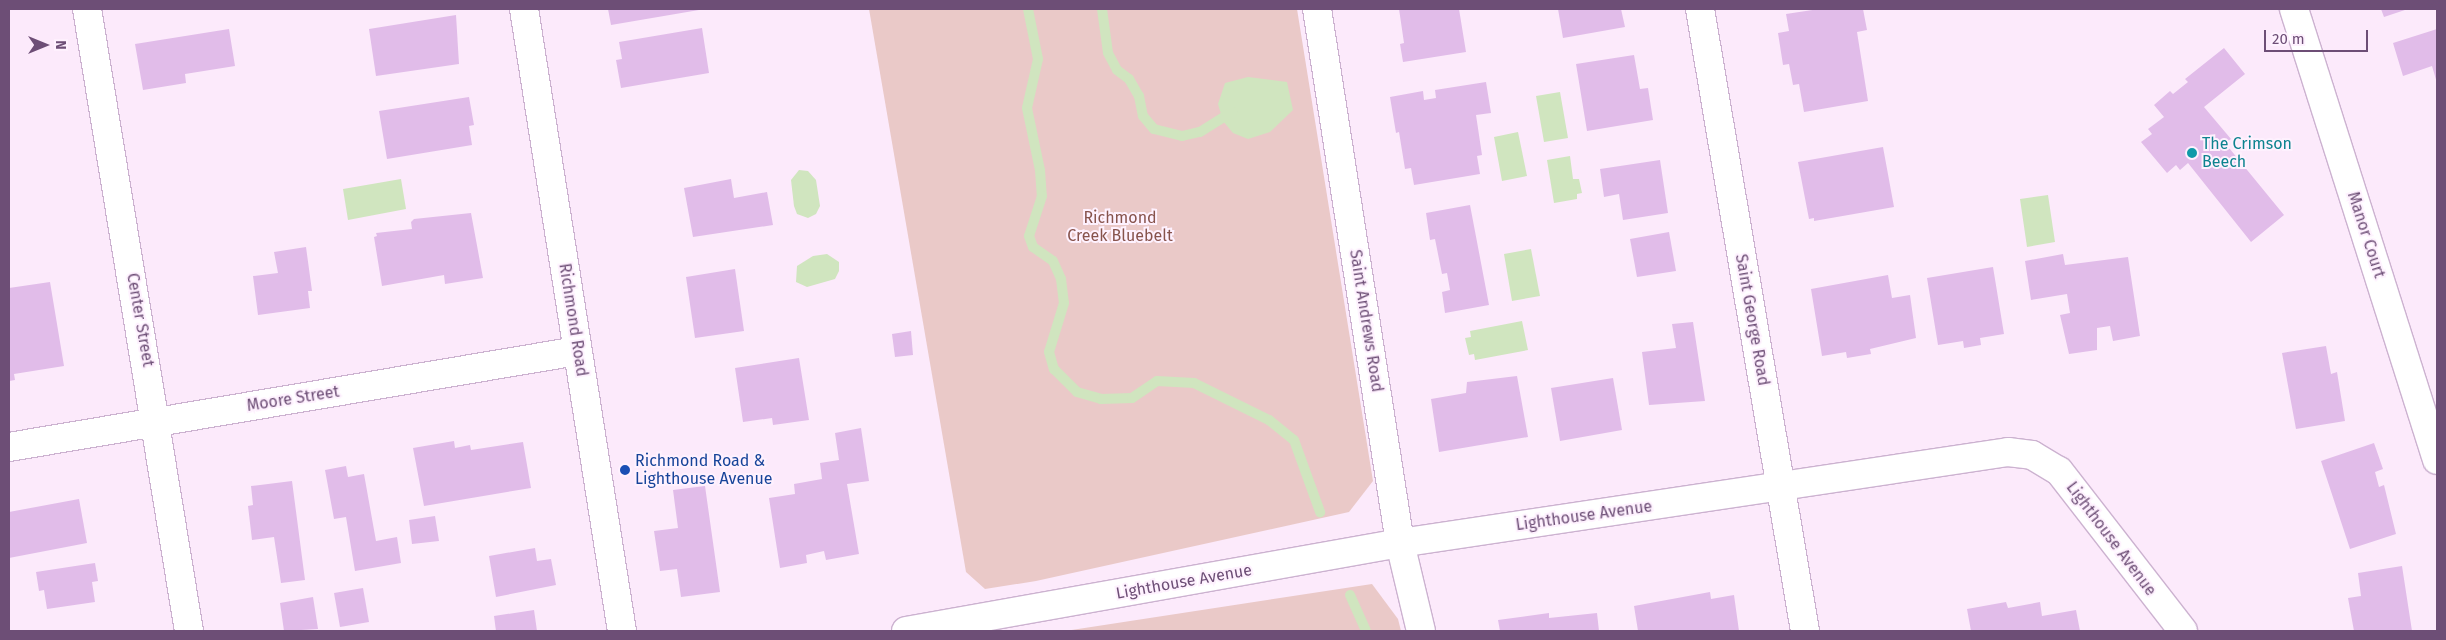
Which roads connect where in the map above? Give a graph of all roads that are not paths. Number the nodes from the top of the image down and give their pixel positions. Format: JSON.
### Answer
{"nodes":[{"id":1,"x":88,"y":9,"type":"edge"},
{"id":2,"x":524,"y":9,"type":"edge"},
{"id":3,"x":1317,"y":9,"type":"edge"},
{"id":4,"x":1700,"y":9,"type":"edge"},
{"id":5,"x":2294,"y":9,"type":"edge"},
{"id":6,"x":577,"y":351,"type":"junction"},
{"id":7,"x":157,"y":422,"type":"junction"},
{"id":8,"x":9,"y":448,"type":"edge"},
{"id":9,"x":2437,"y":460,"type":"edge"},
{"id":10,"x":1781,"y":488,"type":"junction"},
{"id":11,"x":1400,"y":543,"type":"junction"},
{"id":12,"x":992,"y":625,"type":"edge"},
{"id":13,"x":189,"y":631,"type":"edge"},
{"id":14,"x":622,"y":631,"type":"edge"},
{"id":15,"x":906,"y":631,"type":"edge"},
{"id":16,"x":1421,"y":631,"type":"edge"},
{"id":17,"x":1805,"y":631,"type":"edge"},
{"id":18,"x":2183,"y":631,"type":"edge"}],
"edges":[{"from":1,"to":7,"type":"street","name":"Center Street"},
{"from":2,"to":6,"type":"street","name":"Richmond Road"},
{"from":3,"to":11,"type":"street","name":"Saint Andrews Road"},
{"from":4,"to":10,"type":"street","name":"Saint George Road"},
{"from":5,"to":9,"type":"street","name":"Manor Court"},
{"from":6,"to":7,"type":"street","name":"Moore Street"},
{"from":6,"to":14,"type":"street","name":"Richmond Road"},
{"from":7,"to":8,"type":"street","name":"Moore Street"},
{"from":7,"to":13,"type":"street","name":"Center Street"},
{"from":10,"to":11,"type":"street","name":"Lighthouse Avenue"},
{"from":10,"to":17,"type":"street","name":"Saint George Road"},
{"from":10,"to":18,"type":"street","name":"Lighthouse Avenue"},
{"from":11,"to":12,"type":"street","name":"Lighthouse Avenue"},
{"from":11,"to":16,"type":"street","name":"Saint Andrews Road"},
{"from":12,"to":15,"type":"street","name":"Lighthouse Avenue"}]}
